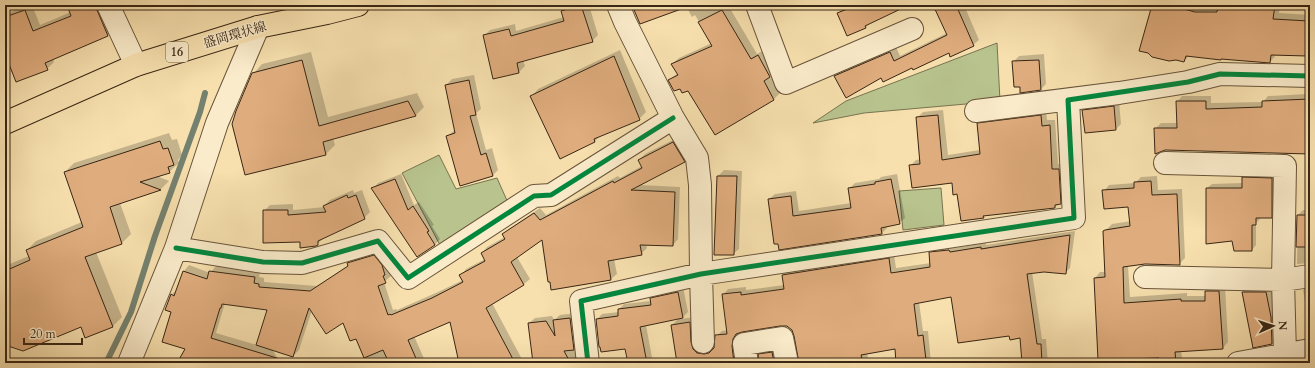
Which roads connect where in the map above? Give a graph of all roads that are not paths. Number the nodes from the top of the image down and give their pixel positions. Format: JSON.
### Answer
{"nodes":[{"id":1,"x":108,"y":5,"type":"edge"},
{"id":2,"x":358,"y":5,"type":"edge"},
{"id":3,"x":618,"y":5,"type":"edge"},
{"id":4,"x":757,"y":5,"type":"edge"},
{"id":5,"x":258,"y":27,"type":"junction"},
{"id":6,"x":912,"y":29,"type":"dead end"},
{"id":7,"x":136,"y":65,"type":"junction"},
{"id":8,"x":1310,"y":76,"type":"edge"},
{"id":9,"x":1068,"y":100,"type":"junction"},
{"id":10,"x":976,"y":112,"type":"dead end"},
{"id":11,"x":673,"y":118,"type":"junction"},
{"id":12,"x":5,"y":123,"type":"edge"},
{"id":13,"x":1165,"y":163,"type":"dead end"},
{"id":14,"x":176,"y":248,"type":"junction"},
{"id":15,"x":701,"y":274,"type":"junction"},
{"id":16,"x":1310,"y":276,"type":"edge"},
{"id":17,"x":1145,"y":277,"type":"dead end"},
{"id":18,"x":1283,"y":280,"type":"junction"},
{"id":19,"x":703,"y":342,"type":"dead end"},
{"id":20,"x":1310,"y":350,"type":"edge"},
{"id":21,"x":1285,"y":354,"type":"junction"},
{"id":22,"x":129,"y":363,"type":"edge"},
{"id":23,"x":588,"y":363,"type":"edge"},
{"id":24,"x":747,"y":363,"type":"edge"},
{"id":25,"x":787,"y":363,"type":"edge"},
{"id":26,"x":1238,"y":363,"type":"edge"}],
"edges":[{"from":1,"to":7,"type":"street"},
{"from":2,"to":5,"type":"main road","name":"盛岡環状線","number":"16"},
{"from":3,"to":11,"type":"street"},
{"from":4,"to":6,"type":"street"},
{"from":5,"to":7,"type":"main road","name":"盛岡環状線","number":"16"},
{"from":5,"to":14,"type":"street"},
{"from":7,"to":12,"type":"main road","name":"盛岡環状線","number":"16"},
{"from":8,"to":9,"type":"street"},
{"from":9,"to":10,"type":"street"},
{"from":9,"to":15,"type":"street"},
{"from":11,"to":14,"type":"street"},
{"from":11,"to":15,"type":"street"},
{"from":13,"to":18,"type":"street"},
{"from":14,"to":22,"type":"street"},
{"from":15,"to":19,"type":"street"},
{"from":15,"to":23,"type":"street"},
{"from":16,"to":18,"type":"street"},
{"from":17,"to":18,"type":"street"},
{"from":18,"to":21,"type":"street"},
{"from":20,"to":21,"type":"street"},
{"from":21,"to":26,"type":"street"},
{"from":24,"to":25,"type":"street"}]}
